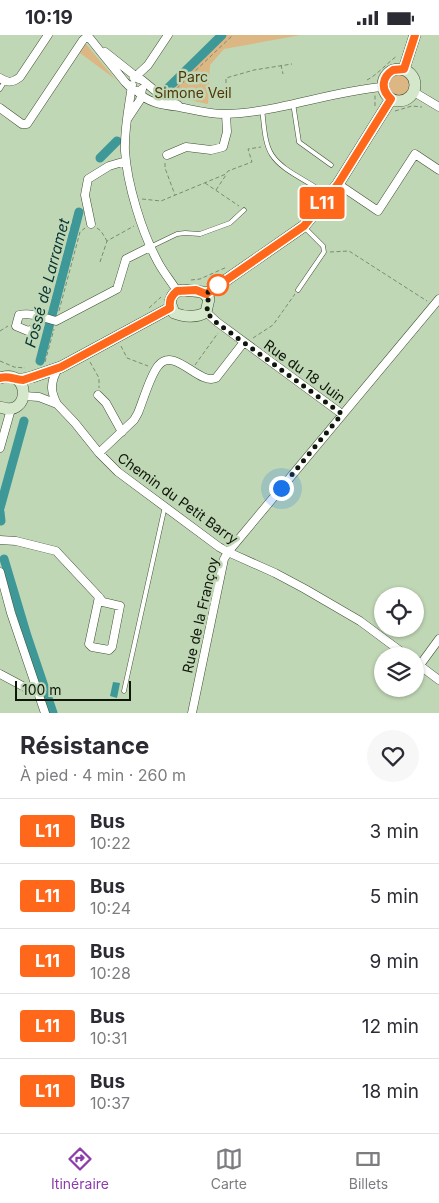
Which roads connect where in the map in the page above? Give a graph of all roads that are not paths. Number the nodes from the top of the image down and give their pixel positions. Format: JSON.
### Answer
{"nodes":[{"id":1,"x":48,"y":35,"type":"edge"},
{"id":2,"x":87,"y":35,"type":"edge"},
{"id":3,"x":168,"y":35,"type":"edge"},
{"id":4,"x":415,"y":35,"type":"edge"},
{"id":5,"x":404,"y":69,"type":"junction"},
{"id":6,"x":3,"y":80,"type":"edge"},
{"id":7,"x":138,"y":85,"type":"junction"},
{"id":8,"x":379,"y":87,"type":"junction"},
{"id":9,"x":0,"y":89,"type":"edge"},
{"id":10,"x":414,"y":92,"type":"junction"},
{"id":11,"x":391,"y":99,"type":"junction"},
{"id":12,"x":293,"y":103,"type":"junction"},
{"id":13,"x":439,"y":107,"type":"edge"},
{"id":14,"x":0,"y":108,"type":"edge"},
{"id":15,"x":186,"y":108,"type":"junction"},
{"id":16,"x":262,"y":109,"type":"junction"},
{"id":17,"x":226,"y":114,"type":"junction"},
{"id":18,"x":127,"y":119,"type":"junction"},
{"id":19,"x":167,"y":155,"type":"road end"},
{"id":20,"x":126,"y":161,"type":"junction"},
{"id":21,"x":331,"y":165,"type":"dead end"},
{"id":22,"x":439,"y":170,"type":"edge"},
{"id":23,"x":338,"y":184,"type":"junction"},
{"id":24,"x":315,"y":187,"type":"dead end"},
{"id":25,"x":244,"y":210,"type":"road end"},
{"id":26,"x":91,"y":224,"type":"road end"},
{"id":27,"x":304,"y":226,"type":"junction"},
{"id":28,"x":150,"y":247,"type":"junction"},
{"id":29,"x":298,"y":290,"type":"road end"},
{"id":30,"x":177,"y":291,"type":"junction"},
{"id":31,"x":206,"y":294,"type":"junction"},
{"id":32,"x":439,"y":299,"type":"edge"},
{"id":33,"x":170,"y":308,"type":"junction"},
{"id":34,"x":206,"y":312,"type":"junction"},
{"id":35,"x":45,"y":318,"type":"dead end"},
{"id":36,"x":244,"y":342,"type":"junction"},
{"id":37,"x":58,"y":370,"type":"junction"},
{"id":38,"x":0,"y":379,"type":"edge"},
{"id":39,"x":18,"y":380,"type":"junction"},
{"id":40,"x":98,"y":395,"type":"road end"},
{"id":41,"x":24,"y":396,"type":"junction"},
{"id":42,"x":57,"y":404,"type":"junction"},
{"id":43,"x":6,"y":408,"type":"edge"},
{"id":44,"x":342,"y":414,"type":"junction"},
{"id":45,"x":0,"y":419,"type":"edge"},
{"id":46,"x":1,"y":432,"type":"edge"},
{"id":47,"x":122,"y":432,"type":"junction"},
{"id":48,"x":0,"y":448,"type":"edge"},
{"id":49,"x":99,"y":453,"type":"junction"},
{"id":50,"x":165,"y":506,"type":"junction"},
{"id":51,"x":0,"y":541,"type":"edge"},
{"id":52,"x":228,"y":552,"type":"junction"},
{"id":53,"x":0,"y":572,"type":"edge"},
{"id":54,"x":99,"y":597,"type":"junction"},
{"id":55,"x":439,"y":639,"type":"edge"},
{"id":56,"x":395,"y":647,"type":"edge"},
{"id":57,"x":424,"y":656,"type":"edge"},
{"id":58,"x":424,"y":669,"type":"edge"},
{"id":59,"x":0,"y":674,"type":"edge"},
{"id":60,"x":439,"y":680,"type":"edge"},
{"id":61,"x":36,"y":689,"type":"junction"},
{"id":62,"x":124,"y":691,"type":"dead end"},
{"id":63,"x":45,"y":713,"type":"edge"},
{"id":64,"x":192,"y":713,"type":"edge"}],
"edges":[{"from":1,"to":6,"type":"street"},
{"from":2,"to":7,"type":"street"},
{"from":2,"to":7,"type":"street"},
{"from":2,"to":14,"type":"street"},
{"from":3,"to":7,"type":"street"},
{"from":4,"to":5,"type":"street"},
{"from":5,"to":8,"type":"street"},
{"from":5,"to":10,"type":"street"},
{"from":6,"to":9,"type":"lane"},
{"from":7,"to":15,"type":"street"},
{"from":7,"to":15,"type":"street"},
{"from":7,"to":18,"type":"street"},
{"from":7,"to":18,"type":"street"},
{"from":8,"to":11,"type":"street"},
{"from":8,"to":12,"type":"street"},
{"from":10,"to":11,"type":"street"},
{"from":10,"to":13,"type":"street"},
{"from":11,"to":23,"type":"street"},
{"from":12,"to":16,"type":"street"},
{"from":12,"to":21,"type":"lane"},
{"from":15,"to":17,"type":"street"},
{"from":16,"to":17,"type":"street"},
{"from":16,"to":24,"type":"lane"},
{"from":17,"to":19,"type":"street"},
{"from":18,"to":20,"type":"street"},
{"from":20,"to":26,"type":"street"},
{"from":20,"to":28,"type":"street"},
{"from":22,"to":23,"type":"street"},
{"from":23,"to":27,"type":"street"},
{"from":25,"to":28,"type":"lane"},
{"from":27,"to":29,"type":"lane"},
{"from":27,"to":31,"type":"street"},
{"from":28,"to":30,"type":"street"},
{"from":28,"to":35,"type":"street"},
{"from":30,"to":31,"type":"street"},
{"from":30,"to":33,"type":"street"},
{"from":31,"to":34,"type":"street"},
{"from":32,"to":44,"type":"street","name":"Rue de la Françoy"},
{"from":33,"to":34,"type":"street"},
{"from":33,"to":37,"type":"street"},
{"from":34,"to":36,"type":"street","name":"Rue du 18 Juin"},
{"from":36,"to":44,"type":"street","name":"Rue du 18 Juin"},
{"from":36,"to":47,"type":"street"},
{"from":37,"to":39,"type":"street"},
{"from":37,"to":41,"type":"street"},
{"from":37,"to":42,"type":"street"},
{"from":38,"to":39,"type":"street"},
{"from":39,"to":41,"type":"street"},
{"from":40,"to":47,"type":"street"},
{"from":41,"to":42,"type":"street","name":"Chemin du Petit Barry"},
{"from":41,"to":43,"type":"street"},
{"from":42,"to":49,"type":"street","name":"Chemin du Petit Barry"},
{"from":43,"to":46,"type":"street"},
{"from":44,"to":52,"type":"street","name":"Rue de la Françoy"},
{"from":45,"to":46,"type":"street"},
{"from":46,"to":48,"type":"street"},
{"from":47,"to":49,"type":"street"},
{"from":49,"to":50,"type":"street","name":"Chemin du Petit Barry"},
{"from":50,"to":52,"type":"street","name":"Chemin du Petit Barry"},
{"from":50,"to":62,"type":"lane"},
{"from":51,"to":54,"type":"street"},
{"from":52,"to":56,"type":"street","name":"Chemin du Petit Barry"},
{"from":52,"to":64,"type":"street","name":"Rue de la Françoy"},
{"from":53,"to":61,"type":"street"},
{"from":54,"to":54,"type":"street"},
{"from":55,"to":57,"type":"street"},
{"from":58,"to":60,"type":"street"},
{"from":59,"to":61,"type":"street"},
{"from":61,"to":63,"type":"street"}]}
